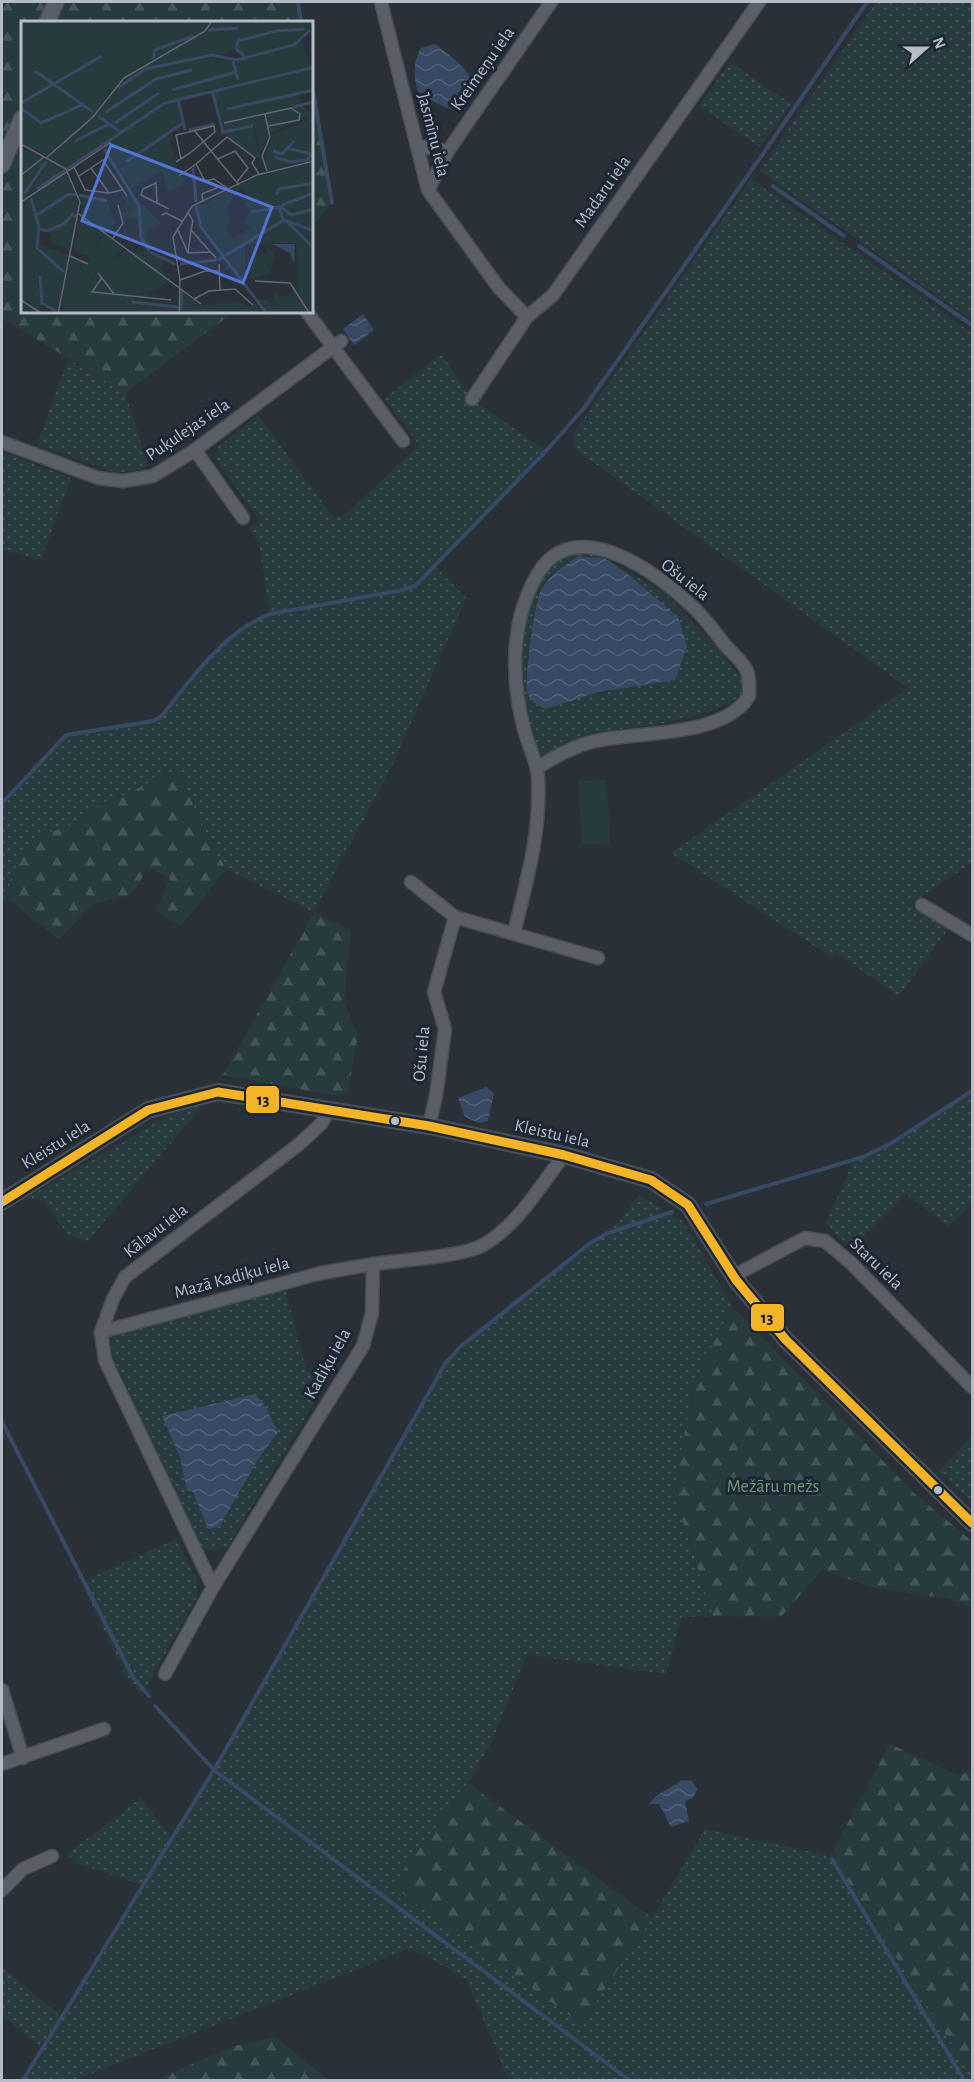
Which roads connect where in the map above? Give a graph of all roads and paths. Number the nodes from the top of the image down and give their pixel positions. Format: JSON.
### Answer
{"nodes":[{"id":1,"x":56,"y":2,"type":"edge"},
{"id":2,"x":381,"y":2,"type":"edge"},
{"id":3,"x":551,"y":2,"type":"edge"},
{"id":4,"x":759,"y":2,"type":"edge"},
{"id":5,"x":47,"y":21,"type":"edge"},
{"id":6,"x":21,"y":120,"type":"edge"},
{"id":7,"x":417,"y":146,"type":"junction"},
{"id":8,"x":448,"y":151,"type":"junction"},
{"id":9,"x":2,"y":165,"type":"edge"},
{"id":10,"x":428,"y":190,"type":"junction"},
{"id":11,"x":309,"y":314,"type":"edge"},
{"id":12,"x":527,"y":317,"type":"junction"},
{"id":13,"x":337,"y":344,"type":"junction"},
{"id":14,"x":472,"y":399,"type":"dead end"},
{"id":15,"x":403,"y":441,"type":"dead end"},
{"id":16,"x":2,"y":442,"type":"edge"},
{"id":17,"x":195,"y":450,"type":"junction"},
{"id":18,"x":243,"y":518,"type":"dead end"},
{"id":19,"x":537,"y":768,"type":"junction"},
{"id":20,"x":411,"y":882,"type":"dead end"},
{"id":21,"x":922,"y":904,"type":"dead end"},
{"id":22,"x":455,"y":917,"type":"junction"},
{"id":23,"x":514,"y":933,"type":"junction"},
{"id":24,"x":972,"y":935,"type":"edge"},
{"id":25,"x":598,"y":958,"type":"dead end"},
{"id":26,"x":329,"y":1110,"type":"junction"},
{"id":27,"x":429,"y":1126,"type":"junction"},
{"id":28,"x":564,"y":1155,"type":"junction"},
{"id":29,"x":2,"y":1202,"type":"edge"},
{"id":30,"x":373,"y":1264,"type":"junction"},
{"id":31,"x":736,"y":1280,"type":"junction"},
{"id":32,"x":101,"y":1332,"type":"junction"},
{"id":33,"x":972,"y":1387,"type":"edge"},
{"id":34,"x":972,"y":1523,"type":"edge"},
{"id":35,"x":213,"y":1587,"type":"junction"},
{"id":36,"x":165,"y":1674,"type":"dead end"},
{"id":37,"x":2,"y":1690,"type":"edge"},
{"id":38,"x":104,"y":1729,"type":"dead end"},
{"id":39,"x":23,"y":1758,"type":"junction"},
{"id":40,"x":2,"y":1764,"type":"edge"},
{"id":41,"x":52,"y":1856,"type":"dead end"},
{"id":42,"x":2,"y":1890,"type":"edge"}],
"edges":[{"from":1,"to":5,"type":"street"},
{"from":2,"to":7,"type":"street","name":"Jasmīnu iela"},
{"from":3,"to":8,"type":"street","name":"Kreimeņu iela"},
{"from":4,"to":12,"type":"street","name":"Madaru iela"},
{"from":6,"to":9,"type":"street"},
{"from":7,"to":8,"type":"street"},
{"from":7,"to":10,"type":"street","name":"Jasmīnu iela"},
{"from":8,"to":10,"type":"street","name":"Kreimeņu iela"},
{"from":10,"to":12,"type":"street","name":"Jasmīnu iela"},
{"from":11,"to":13,"type":"street"},
{"from":12,"to":14,"type":"street","name":"Madaru iela"},
{"from":13,"to":15,"type":"street"},
{"from":13,"to":17,"type":"street","name":"Puķulejas iela"},
{"from":16,"to":17,"type":"street","name":"Puķulejas iela"},
{"from":17,"to":18,"type":"street"},
{"from":19,"to":19,"type":"street","name":"Ošu iela"},
{"from":19,"to":23,"type":"street","name":"Ošu iela"},
{"from":20,"to":22,"type":"street"},
{"from":21,"to":24,"type":"street"},
{"from":22,"to":23,"type":"street"},
{"from":22,"to":27,"type":"street","name":"Ošu iela"},
{"from":23,"to":25,"type":"street"},
{"from":26,"to":27,"type":"street","name":"Kleistu iela"},
{"from":26,"to":29,"type":"street","name":"Kleistu iela"},
{"from":26,"to":32,"type":"street","name":"Kālavu iela"},
{"from":27,"to":28,"type":"street","name":"Kleistu iela"},
{"from":28,"to":30,"type":"street"},
{"from":28,"to":31,"type":"street","name":"Kleistu iela"},
{"from":30,"to":32,"type":"street","name":"Mazā Kadiķu iela"},
{"from":30,"to":35,"type":"street","name":"Kadiķu iela"},
{"from":31,"to":33,"type":"street","name":"Staru iela"},
{"from":31,"to":34,"type":"street","name":"Kleistu iela"},
{"from":32,"to":35,"type":"street","name":"Kālavu iela"},
{"from":35,"to":36,"type":"street","name":"Kadiķu iela"},
{"from":37,"to":39,"type":"street"},
{"from":38,"to":39,"type":"street"},
{"from":39,"to":40,"type":"street"},
{"from":41,"to":42,"type":"street"}]}
